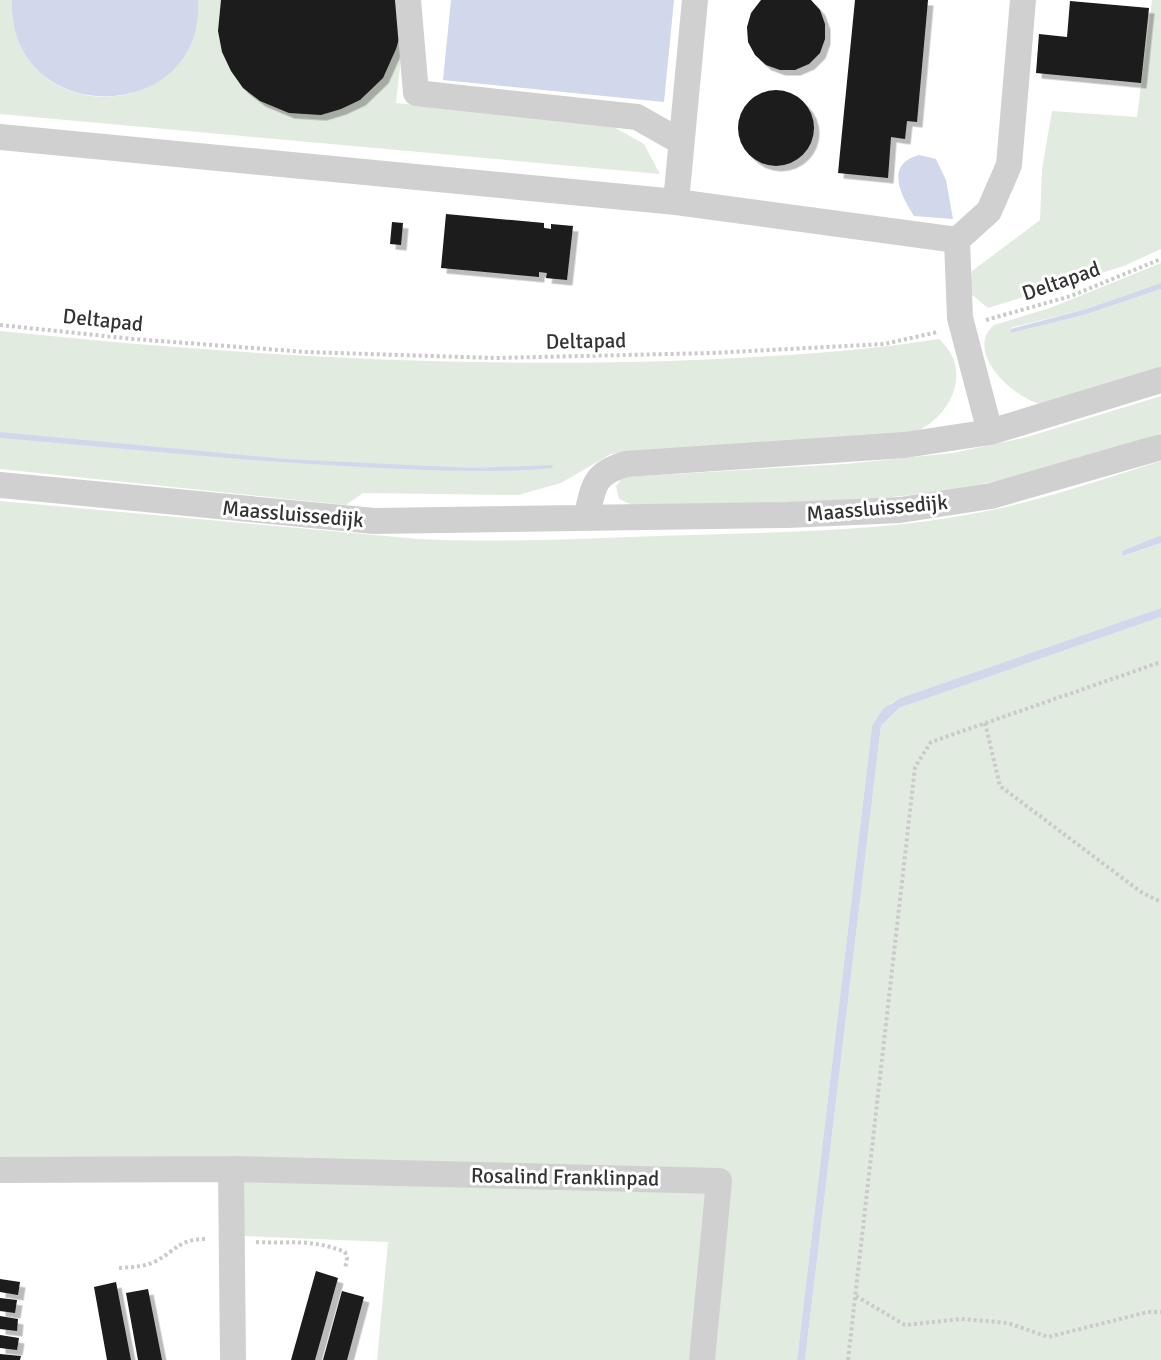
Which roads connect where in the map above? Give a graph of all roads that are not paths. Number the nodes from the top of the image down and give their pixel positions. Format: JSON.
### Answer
{"nodes":[{"id":1,"x":408,"y":0,"type":"edge"},
{"id":2,"x":694,"y":0,"type":"edge"},
{"id":3,"x":1023,"y":0,"type":"edge"},
{"id":4,"x":0,"y":137,"type":"edge"},
{"id":5,"x":681,"y":142,"type":"junction"},
{"id":6,"x":676,"y":202,"type":"junction"},
{"id":7,"x":957,"y":240,"type":"junction"},
{"id":8,"x":1161,"y":380,"type":"edge"},
{"id":9,"x":990,"y":432,"type":"junction"},
{"id":10,"x":1161,"y":447,"type":"edge"},
{"id":11,"x":0,"y":485,"type":"edge"},
{"id":12,"x":586,"y":518,"type":"junction"},
{"id":13,"x":231,"y":1169,"type":"junction"},
{"id":14,"x":0,"y":1170,"type":"edge"},
{"id":15,"x":233,"y":1360,"type":"edge"},
{"id":16,"x":702,"y":1360,"type":"edge"}],
"edges":[{"from":1,"to":5,"type":"street"},
{"from":2,"to":5,"type":"street"},
{"from":3,"to":7,"type":"street"},
{"from":4,"to":6,"type":"street"},
{"from":5,"to":6,"type":"street"},
{"from":6,"to":7,"type":"street"},
{"from":7,"to":9,"type":"street"},
{"from":8,"to":9,"type":"street"},
{"from":9,"to":12,"type":"street"},
{"from":10,"to":12,"type":"street","name":"Maassluissedijk"},
{"from":11,"to":12,"type":"street","name":"Maassluissedijk"},
{"from":13,"to":14,"type":"street","name":"Rosalind Franklinpad"},
{"from":13,"to":15,"type":"street"},
{"from":13,"to":16,"type":"street","name":"Rosalind Franklinpad"}]}
